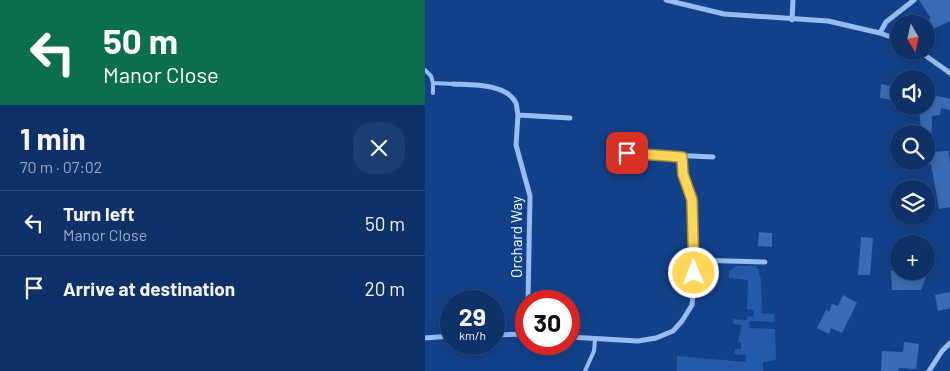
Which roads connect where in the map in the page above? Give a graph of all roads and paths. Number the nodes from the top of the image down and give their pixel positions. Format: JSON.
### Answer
{"nodes":[{"id":1,"x":666,"y":0,"type":"edge"},
{"id":2,"x":793,"y":0,"type":"edge"},
{"id":3,"x":914,"y":0,"type":"edge"},
{"id":4,"x":792,"y":20,"type":"junction"},
{"id":5,"x":880,"y":33,"type":"junction"},
{"id":6,"x":890,"y":37,"type":"edge"},
{"id":7,"x":932,"y":60,"type":"edge"},
{"id":8,"x":425,"y":70,"type":"edge"},
{"id":9,"x":950,"y":73,"type":"edge"},
{"id":10,"x":433,"y":83,"type":"junction"},
{"id":11,"x":453,"y":84,"type":"joint"},
{"id":12,"x":433,"y":93,"type":"dead end"},
{"id":13,"x":518,"y":115,"type":"junction"},
{"id":14,"x":570,"y":118,"type":"dead end"},
{"id":15,"x":627,"y":153,"type":"dead end"},
{"id":16,"x":682,"y":157,"type":"junction"},
{"id":17,"x":713,"y":157,"type":"dead end"},
{"id":18,"x":694,"y":260,"type":"junction"},
{"id":19,"x":765,"y":262,"type":"dead end"},
{"id":20,"x":528,"y":290,"type":"edge"},
{"id":21,"x":440,"y":337,"type":"edge"},
{"id":22,"x":580,"y":337,"type":"edge"},
{"id":23,"x":425,"y":338,"type":"edge"},
{"id":24,"x":595,"y":338,"type":"junction"},
{"id":25,"x":950,"y":343,"type":"edge"},
{"id":26,"x":585,"y":371,"type":"edge"},
{"id":27,"x":929,"y":371,"type":"edge"}],
"edges":[{"from":1,"to":4,"type":"street"},
{"from":2,"to":4,"type":"street"},
{"from":3,"to":5,"type":"street"},
{"from":4,"to":5,"type":"street"},
{"from":5,"to":6,"type":"street"},
{"from":7,"to":9,"type":"street"},
{"from":8,"to":10,"type":"lane"},
{"from":10,"to":11,"type":"lane"},
{"from":10,"to":12,"type":"lane"},
{"from":11,"to":13,"type":"street"},
{"from":13,"to":14,"type":"street"},
{"from":13,"to":20,"type":"street","name":"Orchard Way"},
{"from":15,"to":16,"type":"street"},
{"from":16,"to":17,"type":"street"},
{"from":16,"to":18,"type":"street"},
{"from":18,"to":19,"type":"street"},
{"from":18,"to":24,"type":"street"},
{"from":21,"to":23,"type":"street"},
{"from":22,"to":24,"type":"street"},
{"from":24,"to":26,"type":"lane"},
{"from":25,"to":27,"type":"street"}]}
